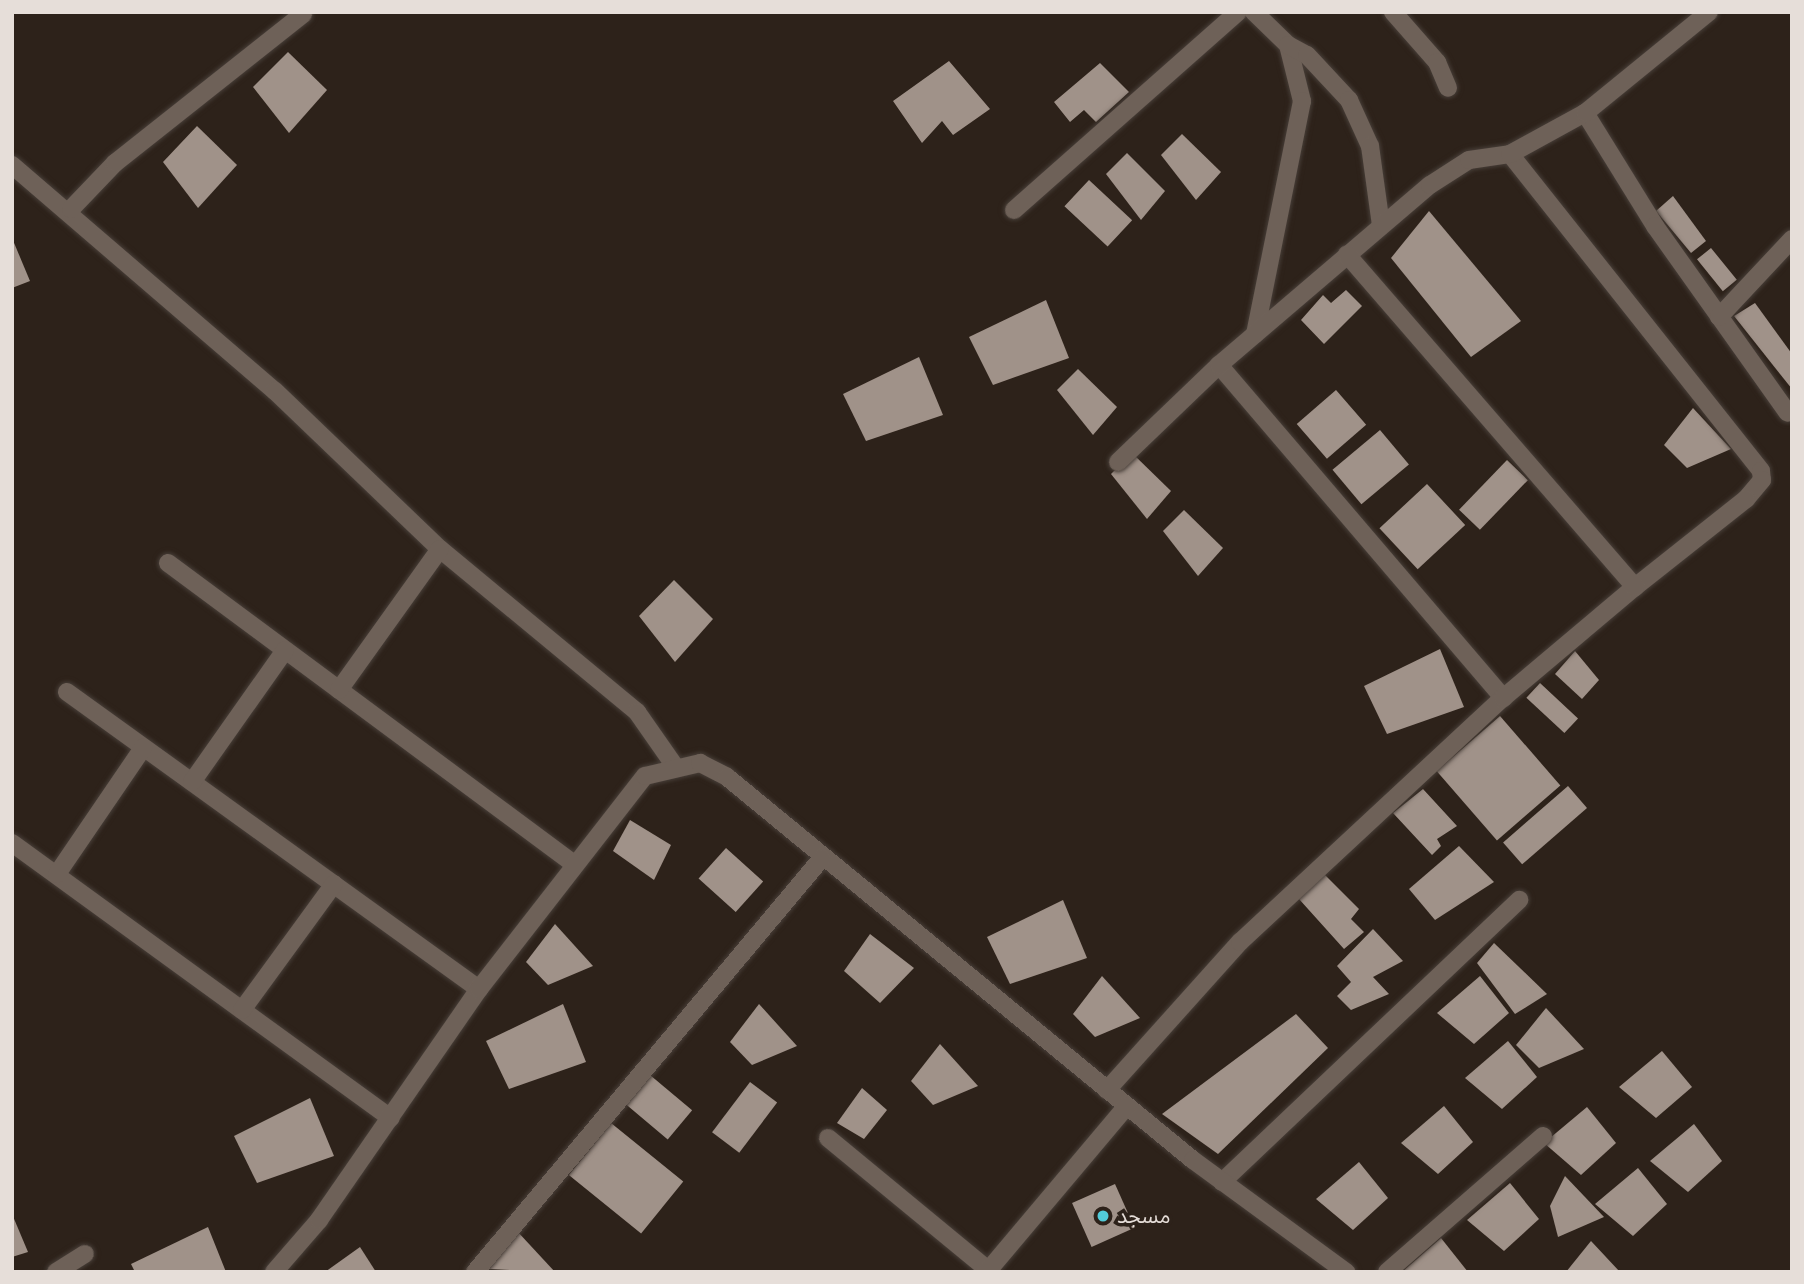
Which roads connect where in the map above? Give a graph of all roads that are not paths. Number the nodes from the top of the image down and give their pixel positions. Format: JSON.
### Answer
{"nodes":[{"id":1,"x":1238,"y":12,"type":"edge"},
{"id":2,"x":1254,"y":12,"type":"edge"},
{"id":3,"x":1393,"y":12,"type":"edge"},
{"id":4,"x":1709,"y":12,"type":"edge"},
{"id":5,"x":303,"y":14,"type":"dead end"},
{"id":6,"x":1288,"y":45,"type":"junction"},
{"id":7,"x":1448,"y":88,"type":"dead end"},
{"id":8,"x":1585,"y":113,"type":"junction"},
{"id":9,"x":1510,"y":154,"type":"junction"},
{"id":10,"x":12,"y":165,"type":"edge"},
{"id":11,"x":71,"y":209,"type":"junction"},
{"id":12,"x":1014,"y":210,"type":"dead end"},
{"id":13,"x":1381,"y":225,"type":"junction"},
{"id":14,"x":1792,"y":239,"type":"edge"},
{"id":15,"x":1347,"y":254,"type":"junction"},
{"id":16,"x":1719,"y":317,"type":"junction"},
{"id":17,"x":1255,"y":334,"type":"junction"},
{"id":18,"x":1219,"y":365,"type":"junction"},
{"id":19,"x":1788,"y":413,"type":"dead end"},
{"id":20,"x":1118,"y":462,"type":"dead end"},
{"id":21,"x":440,"y":549,"type":"junction"},
{"id":22,"x":168,"y":563,"type":"dead end"},
{"id":23,"x":1635,"y":587,"type":"junction"},
{"id":24,"x":285,"y":650,"type":"junction"},
{"id":25,"x":339,"y":690,"type":"junction"},
{"id":26,"x":67,"y":692,"type":"dead end"},
{"id":27,"x":1503,"y":698,"type":"junction"},
{"id":28,"x":144,"y":748,"type":"junction"},
{"id":29,"x":674,"y":765,"type":"junction"},
{"id":30,"x":192,"y":782,"type":"junction"},
{"id":31,"x":12,"y":843,"type":"edge"},
{"id":32,"x":822,"y":858,"type":"junction"},
{"id":33,"x":574,"y":864,"type":"junction"},
{"id":34,"x":57,"y":874,"type":"junction"},
{"id":35,"x":334,"y":884,"type":"junction"},
{"id":36,"x":1519,"y":900,"type":"dead end"},
{"id":37,"x":479,"y":989,"type":"junction"},
{"id":38,"x":242,"y":1010,"type":"junction"},
{"id":39,"x":1107,"y":1090,"type":"junction"},
{"id":40,"x":1127,"y":1106,"type":"junction"},
{"id":41,"x":391,"y":1118,"type":"junction"},
{"id":42,"x":1542,"y":1136,"type":"dead end"},
{"id":43,"x":828,"y":1138,"type":"dead end"},
{"id":44,"x":1222,"y":1182,"type":"junction"},
{"id":45,"x":85,"y":1254,"type":"dead end"},
{"id":46,"x":988,"y":1271,"type":"edge"},
{"id":47,"x":56,"y":1272,"type":"edge"},
{"id":48,"x":274,"y":1272,"type":"edge"},
{"id":49,"x":475,"y":1272,"type":"edge"},
{"id":50,"x":1346,"y":1272,"type":"edge"},
{"id":51,"x":1387,"y":1272,"type":"edge"}],
"edges":[{"from":1,"to":12,"type":"street"},
{"from":2,"to":6,"type":"street"},
{"from":3,"to":7,"type":"street"},
{"from":4,"to":8,"type":"street"},
{"from":5,"to":11,"type":"street"},
{"from":6,"to":13,"type":"street"},
{"from":6,"to":17,"type":"street"},
{"from":8,"to":9,"type":"street"},
{"from":8,"to":16,"type":"street"},
{"from":9,"to":13,"type":"street"},
{"from":9,"to":23,"type":"street"},
{"from":10,"to":11,"type":"street"},
{"from":11,"to":21,"type":"street"},
{"from":13,"to":15,"type":"street"},
{"from":14,"to":16,"type":"street"},
{"from":15,"to":17,"type":"street"},
{"from":15,"to":23,"type":"street"},
{"from":16,"to":19,"type":"street"},
{"from":17,"to":18,"type":"street"},
{"from":18,"to":20,"type":"street"},
{"from":18,"to":27,"type":"street"},
{"from":21,"to":25,"type":"street"},
{"from":21,"to":29,"type":"street"},
{"from":22,"to":24,"type":"street"},
{"from":23,"to":27,"type":"street"},
{"from":24,"to":25,"type":"street"},
{"from":24,"to":30,"type":"street"},
{"from":25,"to":33,"type":"street"},
{"from":26,"to":28,"type":"street"},
{"from":27,"to":39,"type":"street"},
{"from":28,"to":30,"type":"street"},
{"from":28,"to":34,"type":"street"},
{"from":29,"to":32,"type":"street"},
{"from":29,"to":33,"type":"street"},
{"from":30,"to":35,"type":"street"},
{"from":31,"to":34,"type":"street"},
{"from":32,"to":39,"type":"street"},
{"from":32,"to":49,"type":"street"},
{"from":33,"to":37,"type":"street"},
{"from":34,"to":38,"type":"street"},
{"from":35,"to":37,"type":"street"},
{"from":35,"to":38,"type":"street"},
{"from":36,"to":44,"type":"street"},
{"from":37,"to":41,"type":"street"},
{"from":38,"to":41,"type":"street"},
{"from":39,"to":40,"type":"street"},
{"from":40,"to":44,"type":"street"},
{"from":40,"to":46,"type":"street"},
{"from":41,"to":48,"type":"street"},
{"from":42,"to":51,"type":"street"},
{"from":43,"to":46,"type":"street"},
{"from":44,"to":50,"type":"street"},
{"from":45,"to":47,"type":"street"}]}
